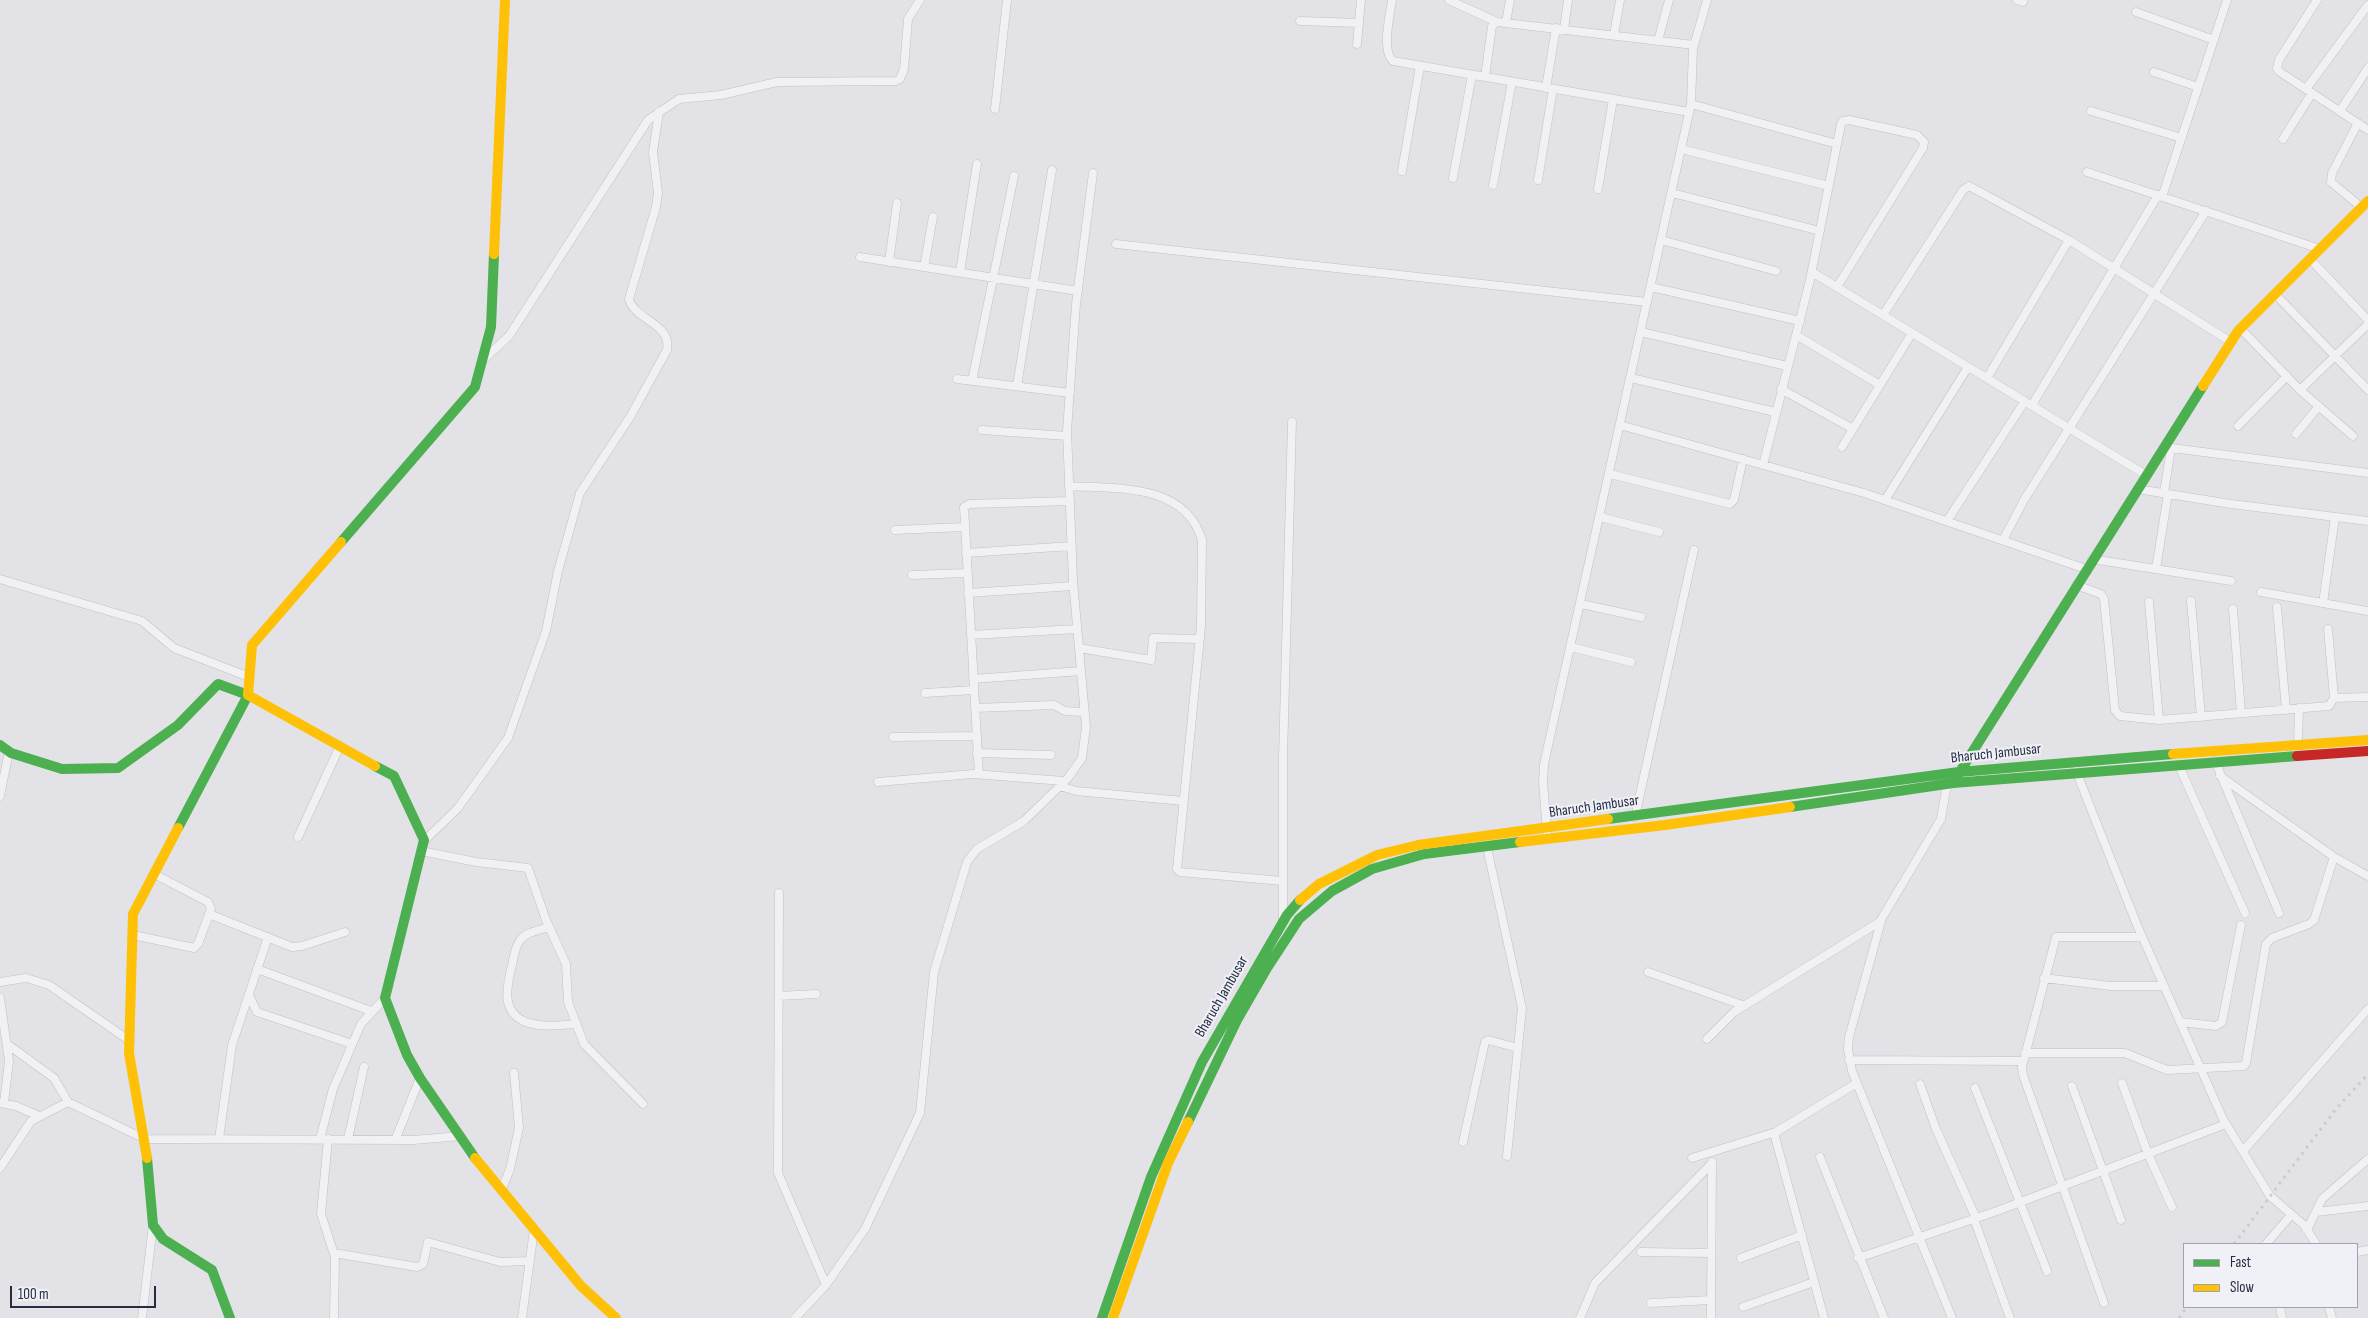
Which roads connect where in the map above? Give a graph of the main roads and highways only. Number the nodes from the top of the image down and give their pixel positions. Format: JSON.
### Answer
{"nodes":[{"id":1,"x":505,"y":0,"type":"edge"},
{"id":2,"x":2365,"y":204,"type":"edge"},
{"id":3,"x":248,"y":695,"type":"junction"},
{"id":4,"x":2368,"y":740,"type":"edge"},
{"id":5,"x":0,"y":745,"type":"edge"},
{"id":6,"x":2368,"y":750,"type":"edge"},
{"id":7,"x":1959,"y":772,"type":"junction"},
{"id":8,"x":1950,"y":783,"type":"junction"},
{"id":9,"x":1787,"y":796,"type":"junction"},
{"id":10,"x":1788,"y":807,"type":"junction"},
{"id":11,"x":1296,"y":903,"type":"junction"},
{"id":12,"x":1304,"y":916,"type":"junction"},
{"id":13,"x":230,"y":1318,"type":"edge"},
{"id":14,"x":616,"y":1318,"type":"edge"},
{"id":15,"x":1102,"y":1318,"type":"edge"},
{"id":16,"x":1113,"y":1318,"type":"edge"}],
"edges":[{"from":1,"to":3,"type":"main road"},
{"from":2,"to":7,"type":"main road"},
{"from":3,"to":5,"type":"main road"},
{"from":3,"to":13,"type":"main road"},
{"from":3,"to":14,"type":"main road"},
{"from":4,"to":7,"type":"main road","name":"Bharuch Jambusar"},
{"from":6,"to":8,"type":"main road","name":"Bharuch Jambusar"},
{"from":7,"to":8,"type":"main road"},
{"from":7,"to":9,"type":"main road","name":"Bharuch Jambusar"},
{"from":8,"to":10,"type":"main road","name":"Bharuch Jambusar"},
{"from":9,"to":10,"type":"main road"},
{"from":9,"to":11,"type":"main road","name":"Bharuch Jambusar"},
{"from":10,"to":12,"type":"main road","name":"Bharuch Jambusar"},
{"from":11,"to":12,"type":"main road"},
{"from":11,"to":15,"type":"main road","name":"Bharuch Jambusar"},
{"from":12,"to":16,"type":"main road","name":"Bharuch Jambusar"}]}
